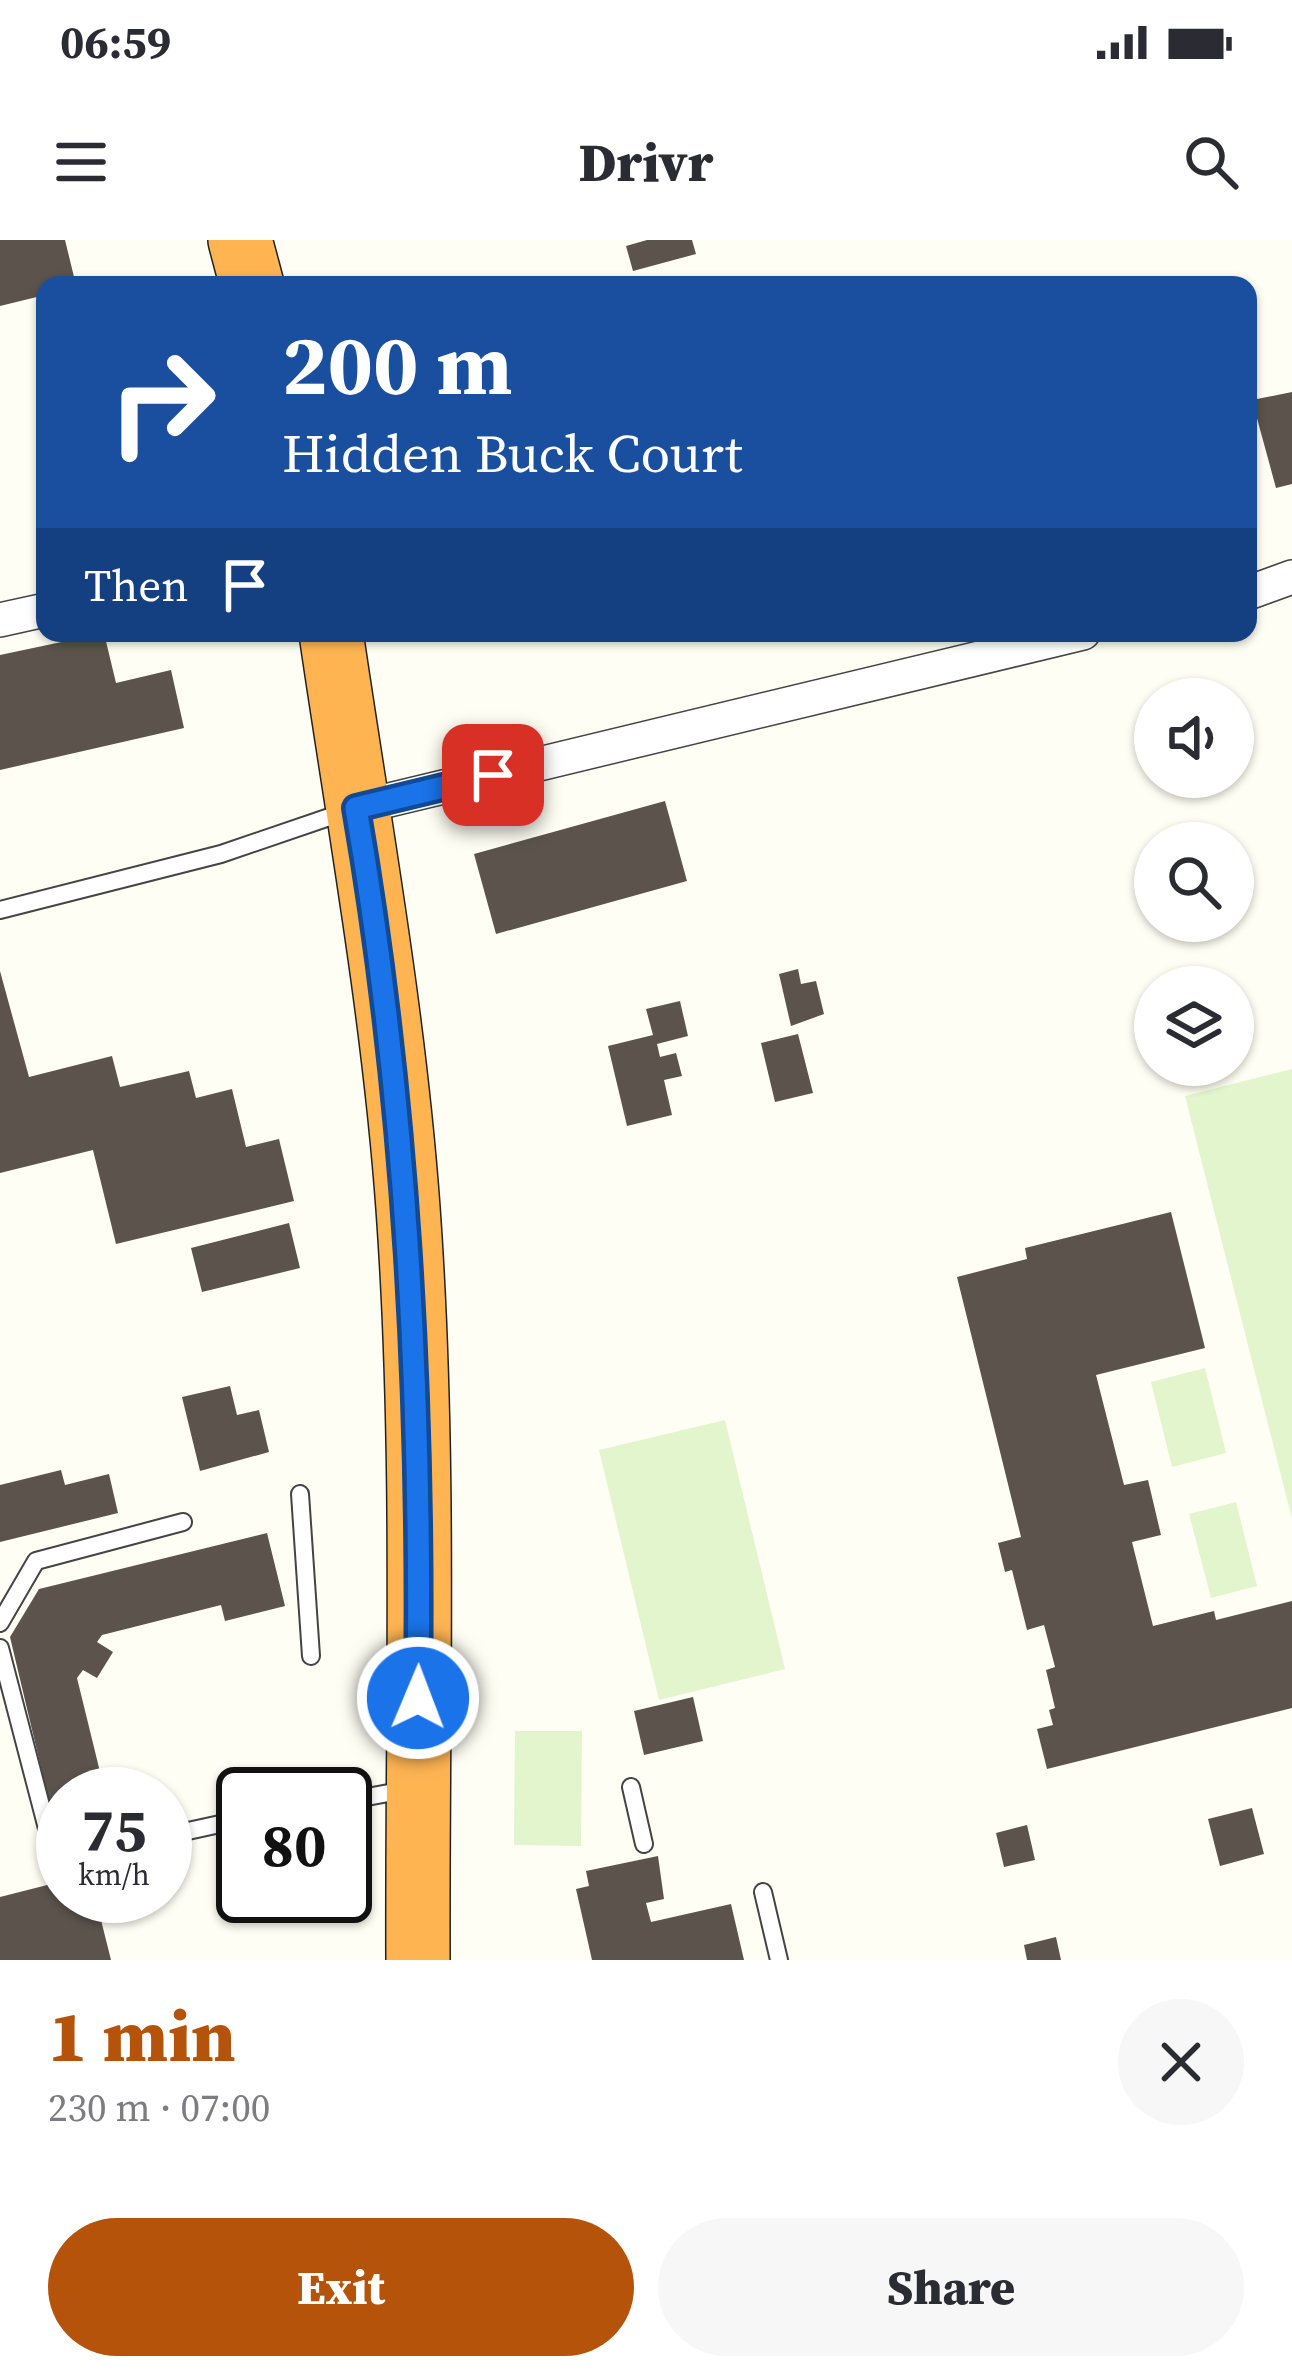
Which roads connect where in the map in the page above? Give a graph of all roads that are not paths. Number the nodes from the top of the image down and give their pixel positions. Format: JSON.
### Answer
{"nodes":[{"id":1,"x":240,"y":240,"type":"edge"},
{"id":2,"x":250,"y":276,"type":"edge"},
{"id":3,"x":1292,"y":577,"type":"edge"},
{"id":4,"x":1257,"y":590,"type":"edge"},
{"id":5,"x":36,"y":612,"type":"edge"},
{"id":6,"x":0,"y":620,"type":"edge"},
{"id":7,"x":332,"y":642,"type":"edge"},
{"id":8,"x":1046,"y":642,"type":"edge"},
{"id":9,"x":356,"y":808,"type":"junction"},
{"id":10,"x":0,"y":910,"type":"edge"},
{"id":11,"x":300,"y":1494,"type":"dead end"},
{"id":12,"x":183,"y":1522,"type":"dead end"},
{"id":13,"x":0,"y":1623,"type":"edge"},
{"id":14,"x":0,"y":1648,"type":"edge"},
{"id":15,"x":311,"y":1655,"type":"dead end"},
{"id":16,"x":36,"y":1786,"type":"edge"},
{"id":17,"x":631,"y":1786,"type":"dead end"},
{"id":18,"x":417,"y":1788,"type":"junction"},
{"id":19,"x":372,"y":1796,"type":"edge"},
{"id":20,"x":644,"y":1844,"type":"dead end"},
{"id":21,"x":763,"y":1892,"type":"dead end"},
{"id":22,"x":418,"y":1960,"type":"edge"},
{"id":23,"x":779,"y":1960,"type":"edge"}],
"edges":[{"from":1,"to":2,"type":"highway"},
{"from":3,"to":4,"type":"street"},
{"from":5,"to":6,"type":"street"},
{"from":7,"to":9,"type":"highway"},
{"from":8,"to":9,"type":"street"},
{"from":9,"to":10,"type":"lane"},
{"from":9,"to":18,"type":"highway"},
{"from":11,"to":15,"type":"lane"},
{"from":12,"to":13,"type":"lane"},
{"from":14,"to":16,"type":"lane"},
{"from":17,"to":20,"type":"lane"},
{"from":18,"to":19,"type":"lane"},
{"from":18,"to":22,"type":"highway"},
{"from":21,"to":23,"type":"lane"}]}
